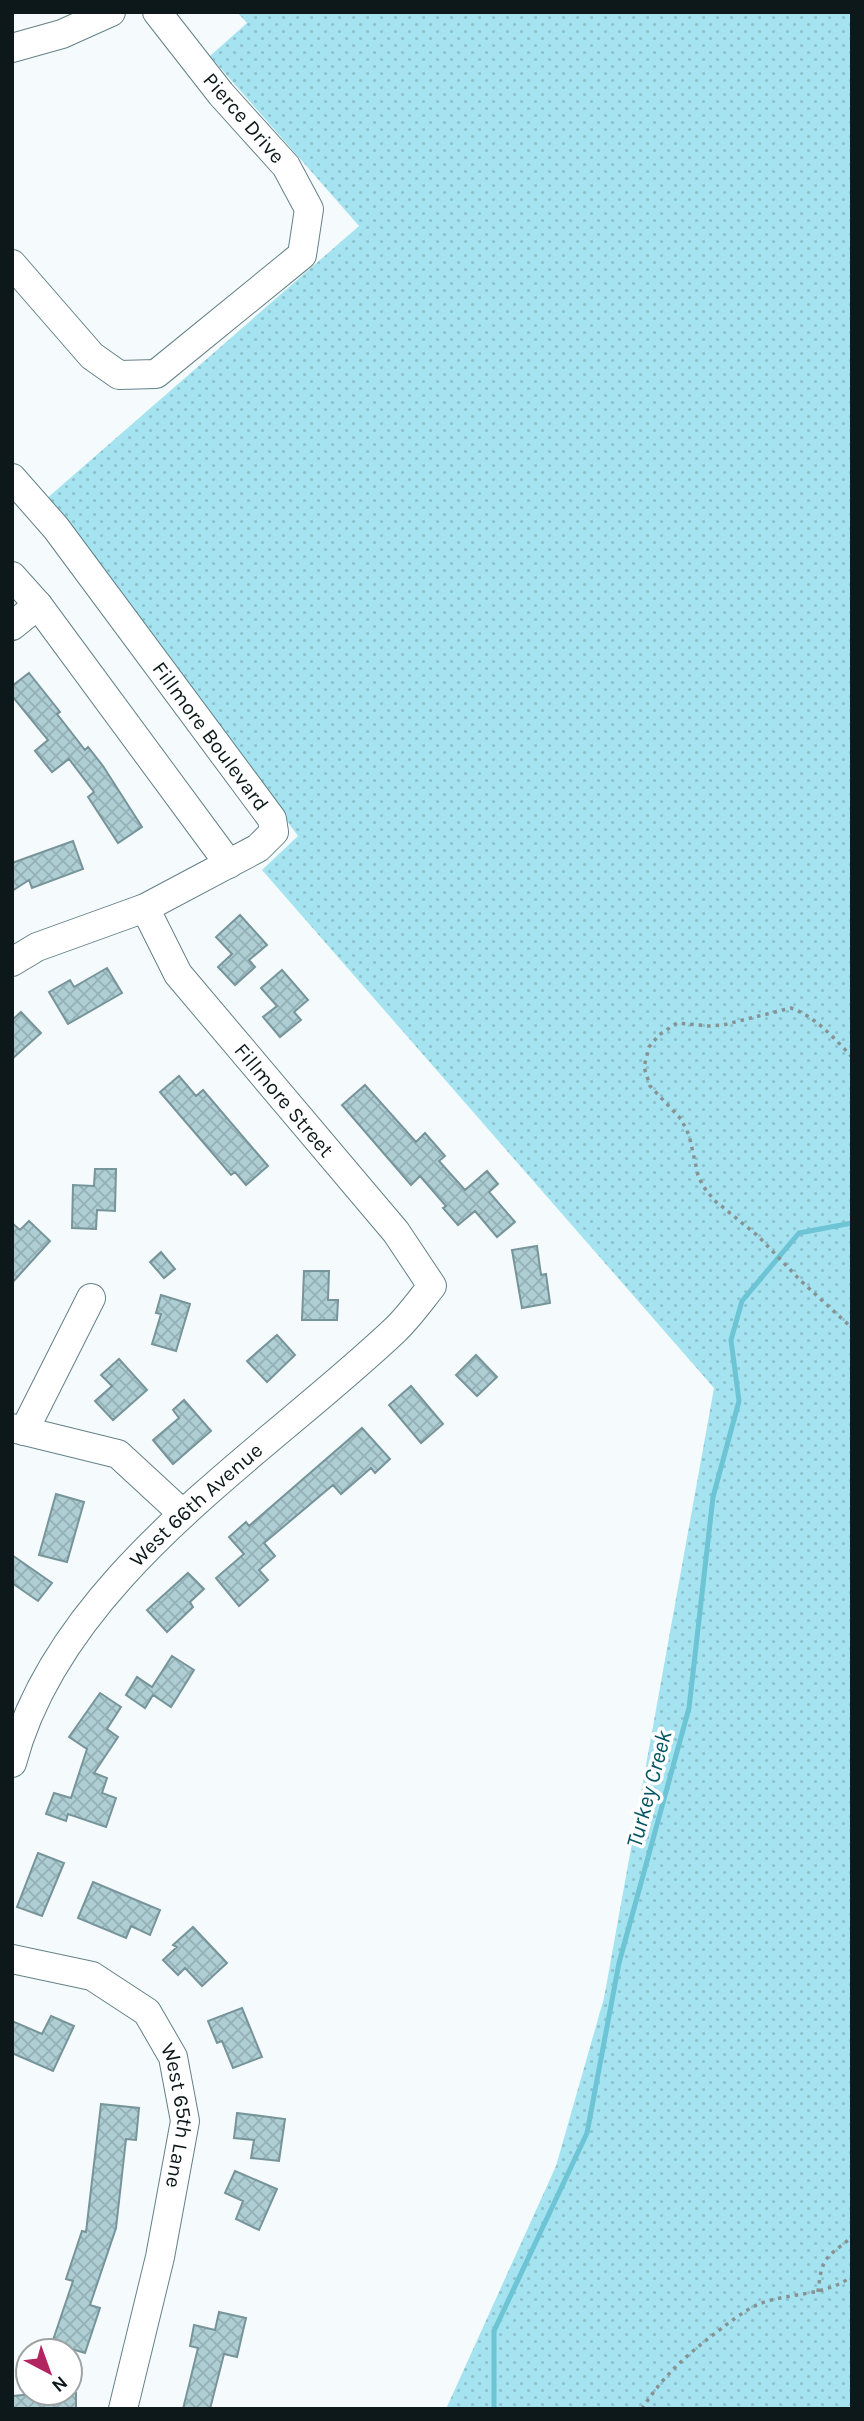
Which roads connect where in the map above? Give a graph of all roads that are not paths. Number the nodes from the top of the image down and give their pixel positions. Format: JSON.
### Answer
{"nodes":[{"id":1,"x":111,"y":12,"type":"edge"},
{"id":2,"x":156,"y":12,"type":"edge"},
{"id":3,"x":12,"y":48,"type":"edge"},
{"id":4,"x":12,"y":264,"type":"edge"},
{"id":5,"x":12,"y":478,"type":"edge"},
{"id":6,"x":12,"y":576,"type":"edge"},
{"id":7,"x":38,"y":606,"type":"junction"},
{"id":8,"x":12,"y":626,"type":"edge"},
{"id":9,"x":229,"y":864,"type":"junction"},
{"id":10,"x":145,"y":908,"type":"junction"},
{"id":11,"x":12,"y":962,"type":"edge"},
{"id":12,"x":432,"y":1286,"type":"joint"},
{"id":13,"x":91,"y":1298,"type":"dead end"},
{"id":14,"x":18,"y":1429,"type":"edge"},
{"id":15,"x":183,"y":1514,"type":"junction"},
{"id":16,"x":12,"y":1763,"type":"edge"},
{"id":17,"x":12,"y":1959,"type":"edge"},
{"id":18,"x":123,"y":2409,"type":"edge"}],
"edges":[{"from":1,"to":3,"type":"street"},
{"from":2,"to":4,"type":"street","name":"Pierce Drive"},
{"from":5,"to":9,"type":"street","name":"Fillmore Boulevard"},
{"from":6,"to":7,"type":"street"},
{"from":7,"to":8,"type":"street"},
{"from":7,"to":9,"type":"street"},
{"from":9,"to":10,"type":"street"},
{"from":10,"to":11,"type":"street"},
{"from":10,"to":12,"type":"street","name":"Fillmore Street"},
{"from":12,"to":15,"type":"street","name":"West 66th Avenue"},
{"from":13,"to":14,"type":"street"},
{"from":14,"to":15,"type":"street"},
{"from":15,"to":16,"type":"street","name":"West 66th Avenue"},
{"from":17,"to":18,"type":"street","name":"West 65th Lane"}]}
